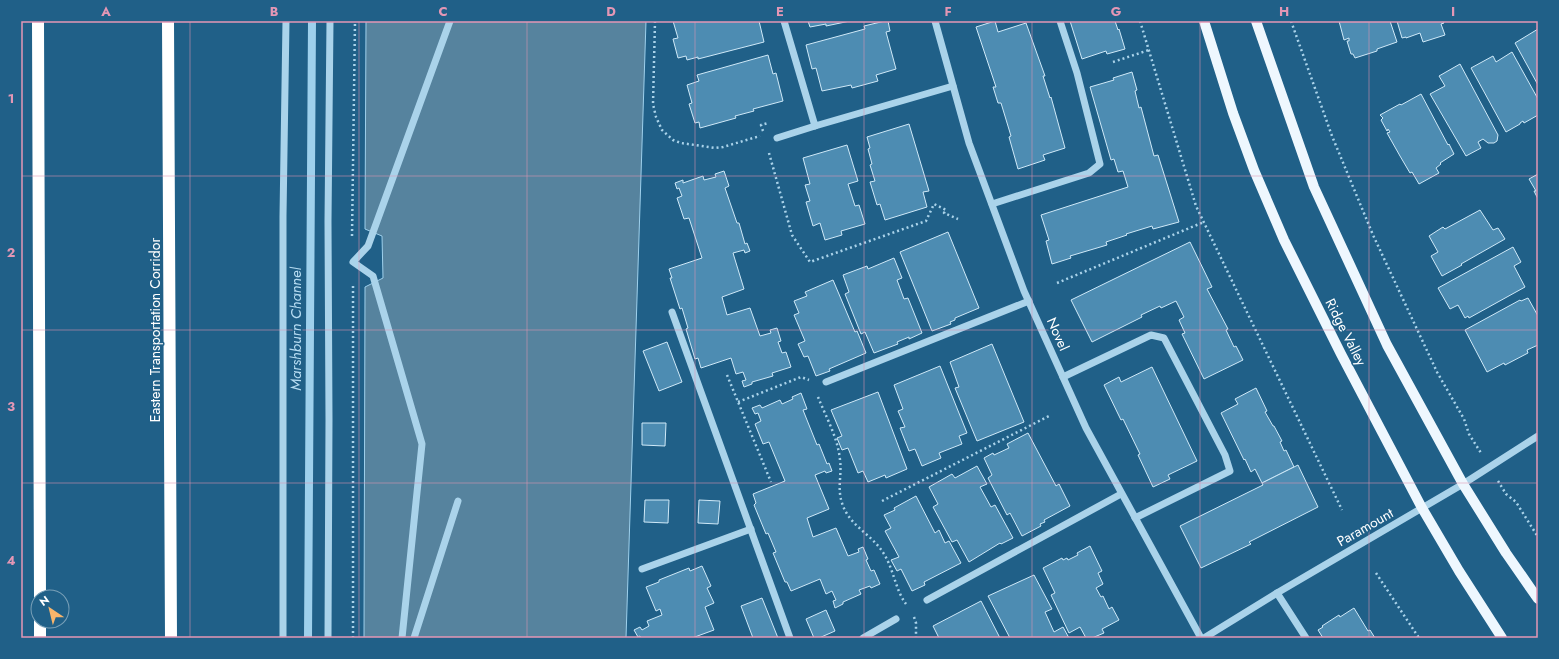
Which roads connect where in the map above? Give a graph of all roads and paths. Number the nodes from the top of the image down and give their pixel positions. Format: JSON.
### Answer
{"nodes":[{"id":1,"x":38,"y":21,"type":"edge"},
{"id":2,"x":168,"y":21,"type":"edge"},
{"id":3,"x":286,"y":21,"type":"edge"},
{"id":4,"x":330,"y":21,"type":"edge"},
{"id":5,"x":355,"y":21,"type":"edge"},
{"id":6,"x":655,"y":21,"type":"edge"},
{"id":7,"x":784,"y":21,"type":"edge"},
{"id":8,"x":935,"y":21,"type":"edge"},
{"id":9,"x":1060,"y":21,"type":"edge"},
{"id":10,"x":1140,"y":21,"type":"edge"},
{"id":11,"x":1204,"y":21,"type":"edge"},
{"id":12,"x":1256,"y":21,"type":"edge"},
{"id":13,"x":1291,"y":21,"type":"edge"},
{"id":14,"x":450,"y":22,"type":"edge"},
{"id":15,"x":1148,"y":50,"type":"junction"},
{"id":16,"x":1113,"y":62,"type":"dead end"},
{"id":17,"x":953,"y":86,"type":"junction"},
{"id":18,"x":773,"y":121,"type":"dead end"},
{"id":19,"x":815,"y":126,"type":"junction"},
{"id":20,"x":777,"y":138,"type":"dead end"},
{"id":21,"x":768,"y":149,"type":"dead end"},
{"id":22,"x":992,"y":204,"type":"junction"},
{"id":23,"x":958,"y":219,"type":"dead end"},
{"id":24,"x":1204,"y":222,"type":"junction"},
{"id":25,"x":353,"y":262,"type":"junction"},
{"id":26,"x":1057,"y":283,"type":"dead end"},
{"id":27,"x":1029,"y":301,"type":"junction"},
{"id":28,"x":672,"y":312,"type":"dead end"},
{"id":29,"x":727,"y":375,"type":"dead end"},
{"id":30,"x":1063,"y":377,"type":"junction"},
{"id":31,"x":826,"y":382,"type":"dead end"},
{"id":32,"x":812,"y":384,"type":"dead end"},
{"id":33,"x":815,"y":391,"type":"dead end"},
{"id":34,"x":738,"y":402,"type":"junction"},
{"id":35,"x":1051,"y":415,"type":"dead end"},
{"id":36,"x":1469,"y":434,"type":"dead end"},
{"id":37,"x":1538,"y":436,"type":"edge"},
{"id":38,"x":771,"y":482,"type":"dead end"},
{"id":39,"x":1463,"y":484,"type":"junction"},
{"id":40,"x":1121,"y":494,"type":"junction"},
{"id":41,"x":1506,"y":494,"type":"dead end"},
{"id":42,"x":458,"y":501,"type":"dead end"},
{"id":43,"x":882,"y":501,"type":"dead end"},
{"id":44,"x":1422,"y":508,"type":"junction"},
{"id":45,"x":1342,"y":510,"type":"dead end"},
{"id":46,"x":1135,"y":518,"type":"junction"},
{"id":47,"x":750,"y":529,"type":"junction"},
{"id":48,"x":1538,"y":537,"type":"edge"},
{"id":49,"x":642,"y":569,"type":"dead end"},
{"id":50,"x":1376,"y":573,"type":"dead end"},
{"id":51,"x":40,"y":589,"type":"edge"},
{"id":52,"x":1277,"y":593,"type":"junction"},
{"id":53,"x":1538,"y":599,"type":"edge"},
{"id":54,"x":927,"y":600,"type":"dead end"},
{"id":55,"x":908,"y":608,"type":"dead end"},
{"id":56,"x":913,"y":615,"type":"dead end"},
{"id":57,"x":896,"y":619,"type":"dead end"},
{"id":58,"x":171,"y":638,"type":"edge"},
{"id":59,"x":283,"y":638,"type":"edge"},
{"id":60,"x":328,"y":638,"type":"edge"},
{"id":61,"x":353,"y":638,"type":"edge"},
{"id":62,"x":402,"y":638,"type":"edge"},
{"id":63,"x":414,"y":638,"type":"edge"},
{"id":64,"x":790,"y":638,"type":"edge"},
{"id":65,"x":863,"y":638,"type":"edge"},
{"id":66,"x":916,"y":638,"type":"edge"},
{"id":67,"x":1201,"y":638,"type":"edge"},
{"id":68,"x":1204,"y":638,"type":"edge"},
{"id":69,"x":1306,"y":638,"type":"edge"},
{"id":70,"x":1419,"y":638,"type":"edge"},
{"id":71,"x":1502,"y":638,"type":"edge"}],
"edges":[{"from":1,"to":51,"type":"highway"},
{"from":2,"to":58,"type":"highway","name":"Eastern Transportation Corridor"},
{"from":3,"to":59,"type":"street"},
{"from":4,"to":60,"type":"street"},
{"from":5,"to":25,"type":"path"},
{"from":6,"to":18,"type":"path"},
{"from":7,"to":19,"type":"street"},
{"from":8,"to":17,"type":"street","name":"Novel"},
{"from":9,"to":22,"type":"street"},
{"from":10,"to":15,"type":"path"},
{"from":11,"to":44,"type":"main road","name":"Ridge Valley"},
{"from":12,"to":39,"type":"main road"},
{"from":13,"to":36,"type":"path"},
{"from":14,"to":25,"type":"street"},
{"from":15,"to":16,"type":"path"},
{"from":15,"to":24,"type":"path"},
{"from":17,"to":19,"type":"street"},
{"from":17,"to":22,"type":"street","name":"Novel"},
{"from":19,"to":20,"type":"street"},
{"from":21,"to":23,"type":"path"},
{"from":22,"to":27,"type":"street","name":"Novel"},
{"from":24,"to":26,"type":"path"},
{"from":24,"to":45,"type":"path"},
{"from":25,"to":61,"type":"path"},
{"from":25,"to":62,"type":"street"},
{"from":27,"to":30,"type":"street","name":"Novel"},
{"from":27,"to":31,"type":"street"},
{"from":28,"to":47,"type":"street"},
{"from":29,"to":34,"type":"path"},
{"from":30,"to":40,"type":"street","name":"Novel"},
{"from":30,"to":46,"type":"street"},
{"from":32,"to":34,"type":"path"},
{"from":33,"to":55,"type":"path"},
{"from":34,"to":38,"type":"path"},
{"from":35,"to":43,"type":"path"},
{"from":37,"to":39,"type":"street","name":"Paramount"},
{"from":39,"to":44,"type":"street","name":"Paramount"},
{"from":39,"to":53,"type":"main road"},
{"from":40,"to":46,"type":"street","name":"Novel"},
{"from":40,"to":54,"type":"street"},
{"from":41,"to":48,"type":"path"},
{"from":42,"to":63,"type":"street"},
{"from":44,"to":52,"type":"street","name":"Paramount"},
{"from":44,"to":71,"type":"main road","name":"Ridge Valley"},
{"from":46,"to":67,"type":"street","name":"Novel"},
{"from":47,"to":49,"type":"street"},
{"from":47,"to":64,"type":"street"},
{"from":50,"to":70,"type":"path"},
{"from":52,"to":68,"type":"street","name":"Paramount"},
{"from":52,"to":69,"type":"street"},
{"from":56,"to":66,"type":"path"},
{"from":57,"to":65,"type":"street"}]}
